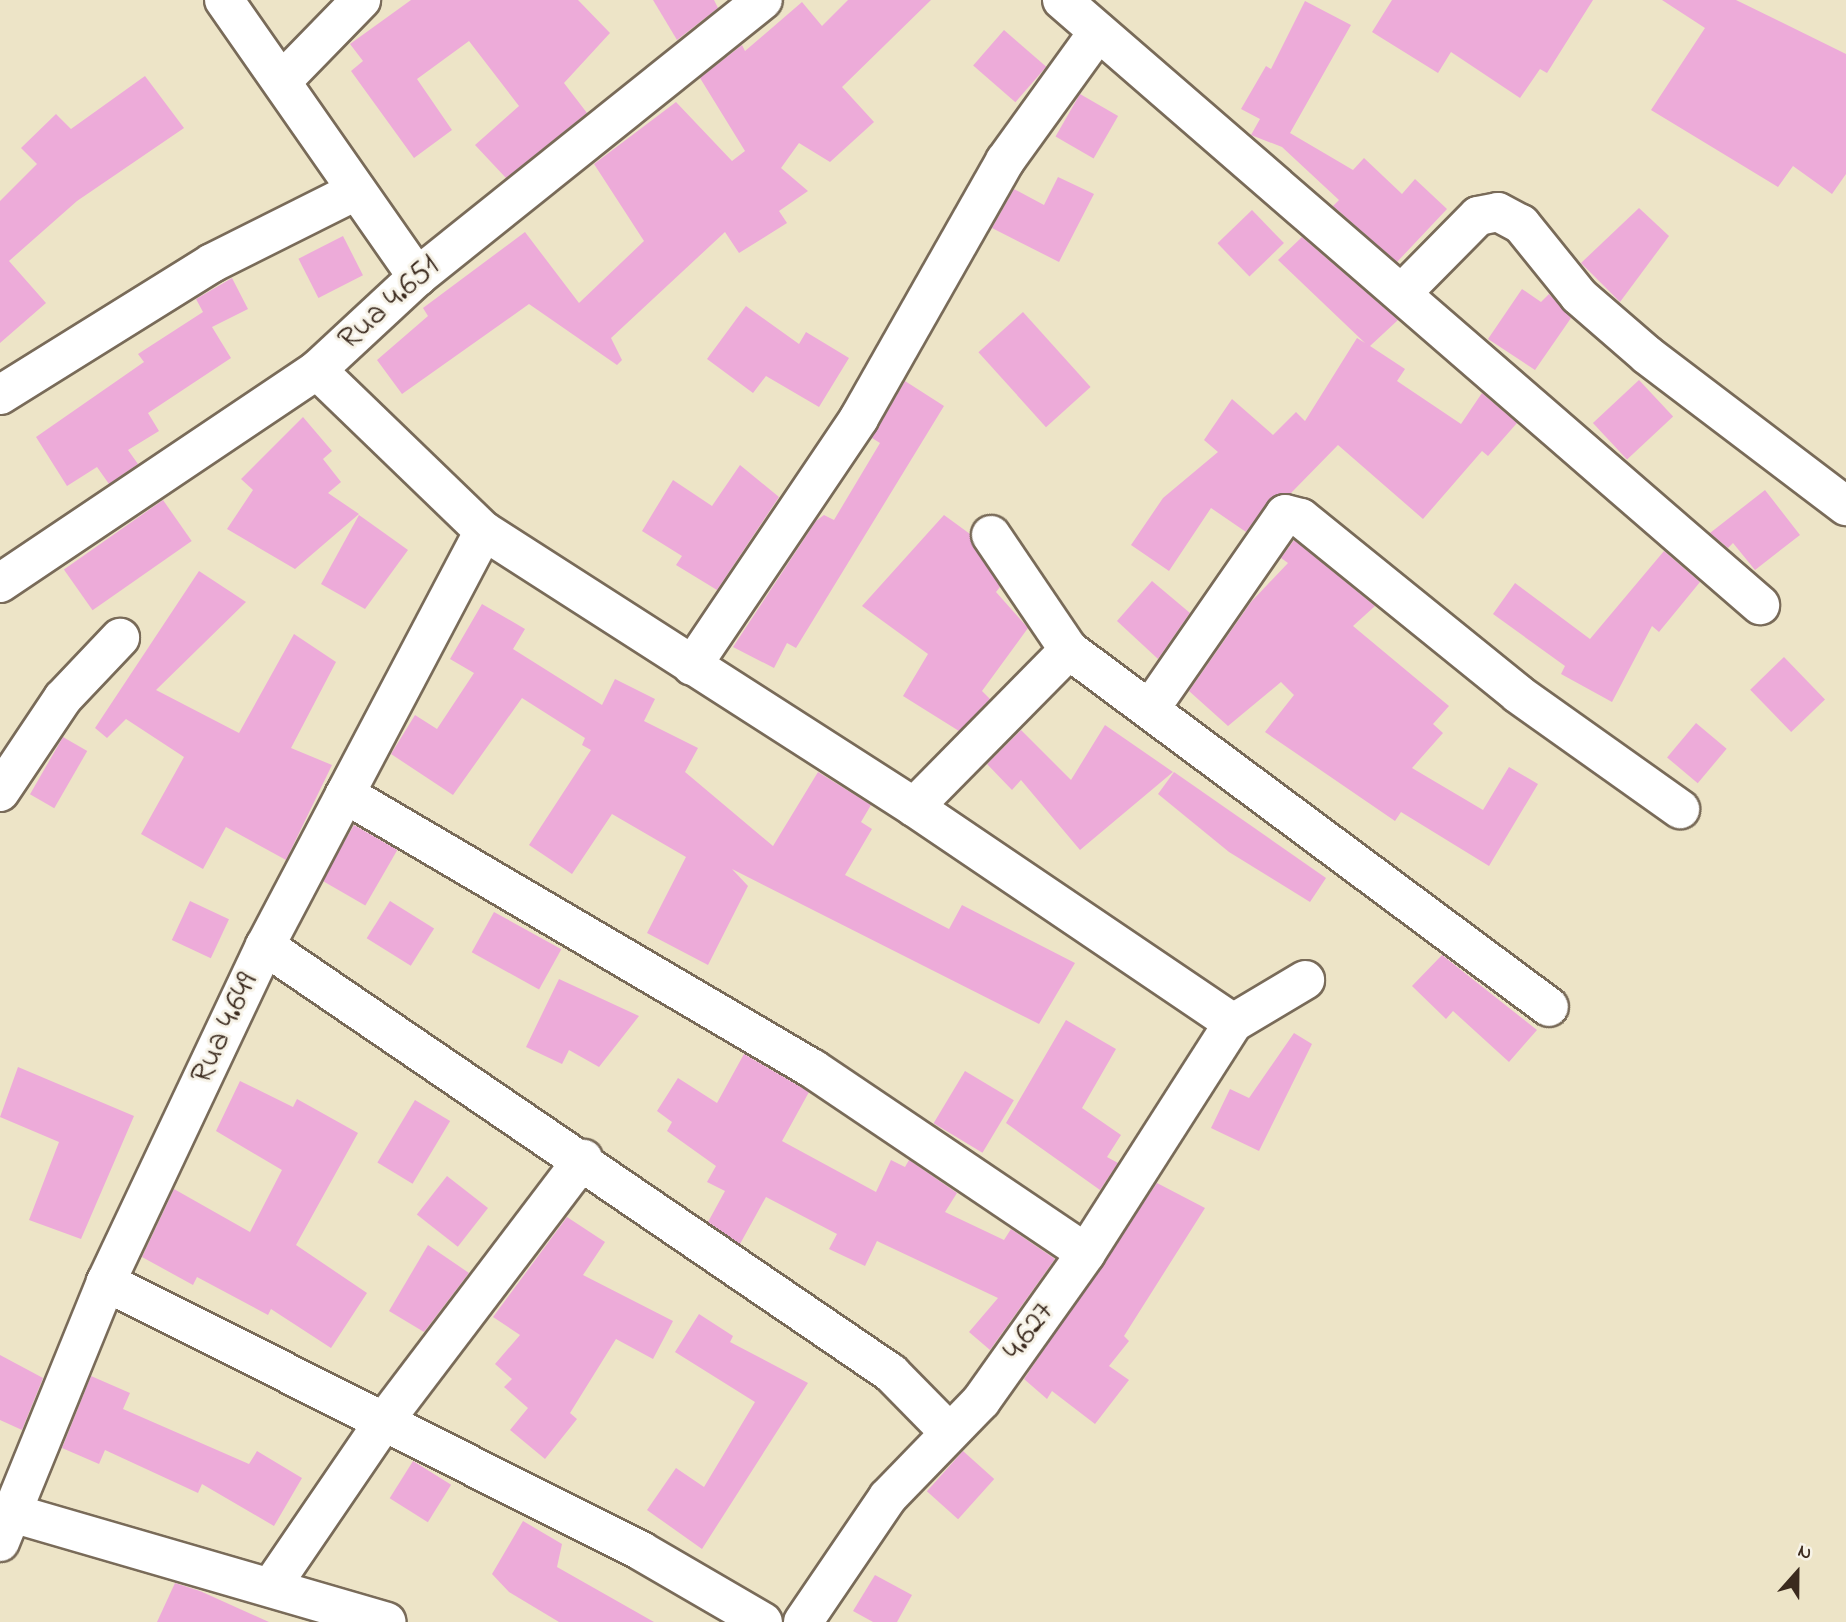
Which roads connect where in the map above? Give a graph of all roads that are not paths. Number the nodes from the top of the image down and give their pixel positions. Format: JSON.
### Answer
{"nodes":[{"id":1,"x":224,"y":0,"type":"edge"},
{"id":2,"x":362,"y":0,"type":"edge"},
{"id":3,"x":763,"y":0,"type":"edge"},
{"id":4,"x":1062,"y":0,"type":"edge"},
{"id":5,"x":1098,"y":32,"type":"junction"},
{"id":6,"x":283,"y":80,"type":"junction"},
{"id":7,"x":354,"y":192,"type":"junction"},
{"id":8,"x":417,"y":276,"type":"junction"},
{"id":9,"x":1402,"y":293,"type":"junction"},
{"id":10,"x":317,"y":370,"type":"junction"},
{"id":11,"x":0,"y":395,"type":"edge"},
{"id":12,"x":1846,"y":506,"type":"edge"},
{"id":13,"x":484,"y":531,"type":"junction"},
{"id":14,"x":991,"y":535,"type":"dead end"},
{"id":15,"x":0,"y":583,"type":"edge"},
{"id":16,"x":1760,"y":605,"type":"dead end"},
{"id":17,"x":120,"y":638,"type":"dead end"},
{"id":18,"x":1069,"y":650,"type":"junction"},
{"id":19,"x":692,"y":666,"type":"junction"},
{"id":20,"x":1150,"y":709,"type":"junction"},
{"id":21,"x":0,"y":792,"type":"edge"},
{"id":22,"x":345,"y":794,"type":"junction"},
{"id":23,"x":914,"y":807,"type":"junction"},
{"id":24,"x":1680,"y":808,"type":"dead end"},
{"id":25,"x":265,"y":946,"type":"junction"},
{"id":26,"x":1305,"y":980,"type":"dead end"},
{"id":27,"x":1549,"y":1007,"type":"dead end"},
{"id":28,"x":1233,"y":1023,"type":"junction"},
{"id":29,"x":583,"y":1159,"type":"junction"},
{"id":30,"x":1086,"y":1253,"type":"junction"},
{"id":31,"x":106,"y":1282,"type":"junction"},
{"id":32,"x":385,"y":1420,"type":"junction"},
{"id":33,"x":947,"y":1430,"type":"junction"},
{"id":34,"x":6,"y":1528,"type":"edge"},
{"id":35,"x":273,"y":1584,"type":"junction"},
{"id":36,"x":386,"y":1622,"type":"edge"},
{"id":37,"x":763,"y":1622,"type":"edge"},
{"id":38,"x":803,"y":1622,"type":"edge"}],
"edges":[{"from":1,"to":6,"type":"street"},
{"from":2,"to":6,"type":"street"},
{"from":3,"to":8,"type":"street","name":"Rua 4.651"},
{"from":4,"to":5,"type":"street"},
{"from":5,"to":9,"type":"street"},
{"from":5,"to":19,"type":"street"},
{"from":6,"to":7,"type":"street"},
{"from":7,"to":8,"type":"street"},
{"from":7,"to":11,"type":"street"},
{"from":8,"to":10,"type":"street","name":"Rua 4.651"},
{"from":9,"to":12,"type":"street"},
{"from":9,"to":16,"type":"street"},
{"from":10,"to":13,"type":"street"},
{"from":10,"to":15,"type":"street","name":"Rua 4.651"},
{"from":13,"to":19,"type":"street"},
{"from":13,"to":22,"type":"street","name":"Rua 4.649"},
{"from":14,"to":18,"type":"street"},
{"from":17,"to":21,"type":"street"},
{"from":18,"to":20,"type":"street"},
{"from":18,"to":23,"type":"street"},
{"from":19,"to":23,"type":"street"},
{"from":20,"to":24,"type":"street"},
{"from":20,"to":27,"type":"street"},
{"from":22,"to":25,"type":"street","name":"Rua 4.649"},
{"from":22,"to":30,"type":"street"},
{"from":23,"to":28,"type":"street"},
{"from":25,"to":29,"type":"street"},
{"from":25,"to":31,"type":"street","name":"Rua 4.649"},
{"from":26,"to":28,"type":"street"},
{"from":28,"to":30,"type":"street","name":"4.627"},
{"from":29,"to":32,"type":"street"},
{"from":29,"to":33,"type":"street"},
{"from":30,"to":33,"type":"street","name":"4.627"},
{"from":31,"to":32,"type":"street"},
{"from":31,"to":34,"type":"street","name":"Rua 4.649"},
{"from":32,"to":35,"type":"street"},
{"from":32,"to":37,"type":"street"},
{"from":33,"to":38,"type":"street","name":"4.627"},
{"from":34,"to":35,"type":"street"},
{"from":35,"to":36,"type":"street"}]}
